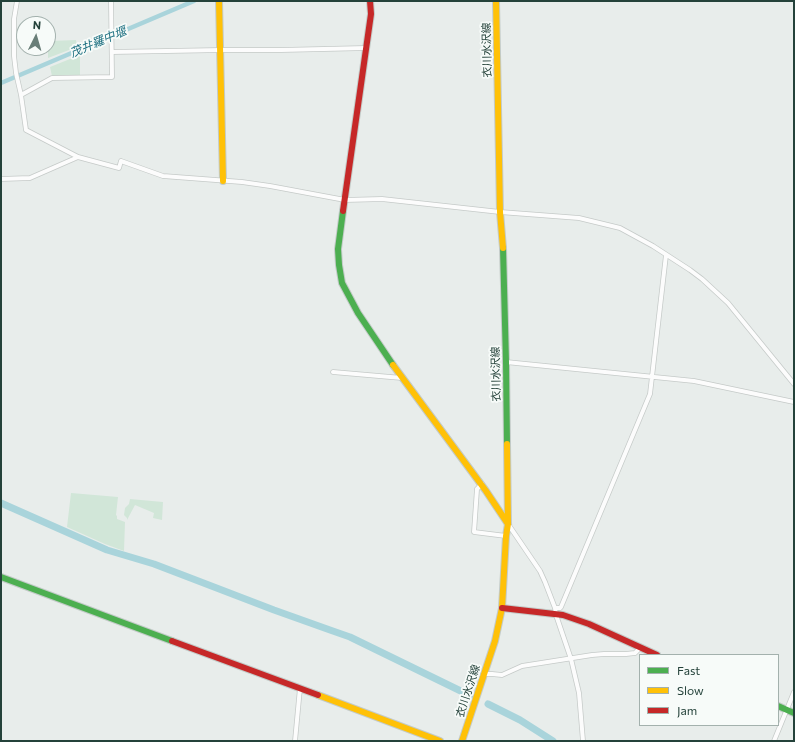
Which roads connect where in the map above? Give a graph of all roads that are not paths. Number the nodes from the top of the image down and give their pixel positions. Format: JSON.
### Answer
{"nodes":[{"id":1,"x":17,"y":1,"type":"edge"},
{"id":2,"x":111,"y":1,"type":"edge"},
{"id":3,"x":219,"y":1,"type":"edge"},
{"id":4,"x":370,"y":1,"type":"edge"},
{"id":5,"x":496,"y":1,"type":"edge"},
{"id":6,"x":366,"y":48,"type":"junction"},
{"id":7,"x":220,"y":50,"type":"junction"},
{"id":8,"x":112,"y":52,"type":"junction"},
{"id":9,"x":21,"y":95,"type":"junction"},
{"id":10,"x":78,"y":157,"type":"junction"},
{"id":11,"x":1,"y":179,"type":"edge"},
{"id":12,"x":223,"y":181,"type":"junction"},
{"id":13,"x":345,"y":200,"type":"junction"},
{"id":14,"x":500,"y":212,"type":"junction"},
{"id":15,"x":666,"y":254,"type":"junction"},
{"id":16,"x":506,"y":362,"type":"junction"},
{"id":17,"x":333,"y":372,"type":"dead end"},
{"id":18,"x":652,"y":377,"type":"junction"},
{"id":19,"x":402,"y":378,"type":"junction"},
{"id":20,"x":794,"y":384,"type":"edge"},
{"id":21,"x":794,"y":402,"type":"edge"},
{"id":22,"x":482,"y":484,"type":"junction"},
{"id":23,"x":508,"y":524,"type":"junction"},
{"id":24,"x":506,"y":536,"type":"junction"},
{"id":25,"x":1,"y":577,"type":"edge"},
{"id":26,"x":502,"y":608,"type":"junction"},
{"id":27,"x":556,"y":612,"type":"junction"},
{"id":28,"x":640,"y":648,"type":"junction"},
{"id":29,"x":655,"y":654,"type":"edge"},
{"id":30,"x":571,"y":659,"type":"junction"},
{"id":31,"x":485,"y":674,"type":"junction"},
{"id":32,"x":300,"y":688,"type":"junction"},
{"id":33,"x":794,"y":692,"type":"edge"},
{"id":34,"x":779,"y":706,"type":"edge"},
{"id":35,"x":786,"y":710,"type":"junction"},
{"id":36,"x":794,"y":713,"type":"edge"},
{"id":37,"x":295,"y":741,"type":"edge"},
{"id":38,"x":440,"y":741,"type":"edge"},
{"id":39,"x":462,"y":741,"type":"edge"},
{"id":40,"x":584,"y":741,"type":"edge"},
{"id":41,"x":774,"y":741,"type":"edge"}],
"edges":[{"from":1,"to":9,"type":"street"},
{"from":2,"to":8,"type":"street"},
{"from":3,"to":7,"type":"street"},
{"from":4,"to":6,"type":"street"},
{"from":5,"to":14,"type":"street","name":"衣川水沢線"},
{"from":6,"to":7,"type":"street"},
{"from":6,"to":13,"type":"street"},
{"from":7,"to":8,"type":"street"},
{"from":7,"to":12,"type":"street"},
{"from":8,"to":9,"type":"street"},
{"from":9,"to":10,"type":"street"},
{"from":10,"to":11,"type":"street"},
{"from":10,"to":12,"type":"street"},
{"from":12,"to":13,"type":"street"},
{"from":13,"to":14,"type":"street"},
{"from":13,"to":19,"type":"street"},
{"from":14,"to":15,"type":"street"},
{"from":14,"to":16,"type":"street","name":"衣川水沢線"},
{"from":15,"to":18,"type":"street"},
{"from":15,"to":20,"type":"street"},
{"from":16,"to":18,"type":"street"},
{"from":16,"to":23,"type":"street","name":"衣川水沢線"},
{"from":17,"to":19,"type":"street"},
{"from":18,"to":21,"type":"street"},
{"from":18,"to":27,"type":"street"},
{"from":19,"to":22,"type":"street"},
{"from":22,"to":23,"type":"street"},
{"from":22,"to":24,"type":"street"},
{"from":23,"to":24,"type":"street","name":"衣川水沢線"},
{"from":23,"to":27,"type":"street"},
{"from":24,"to":26,"type":"street","name":"衣川水沢線"},
{"from":25,"to":32,"type":"street"},
{"from":26,"to":27,"type":"street"},
{"from":26,"to":31,"type":"street","name":"衣川水沢線"},
{"from":27,"to":28,"type":"street"},
{"from":27,"to":30,"type":"street"},
{"from":28,"to":29,"type":"street"},
{"from":28,"to":30,"type":"street"},
{"from":30,"to":31,"type":"street"},
{"from":30,"to":40,"type":"street"},
{"from":31,"to":39,"type":"street","name":"衣川水沢線"},
{"from":32,"to":37,"type":"street"},
{"from":32,"to":38,"type":"street"},
{"from":33,"to":35,"type":"street"},
{"from":34,"to":35,"type":"street"},
{"from":35,"to":36,"type":"street"},
{"from":35,"to":41,"type":"street"}]}
